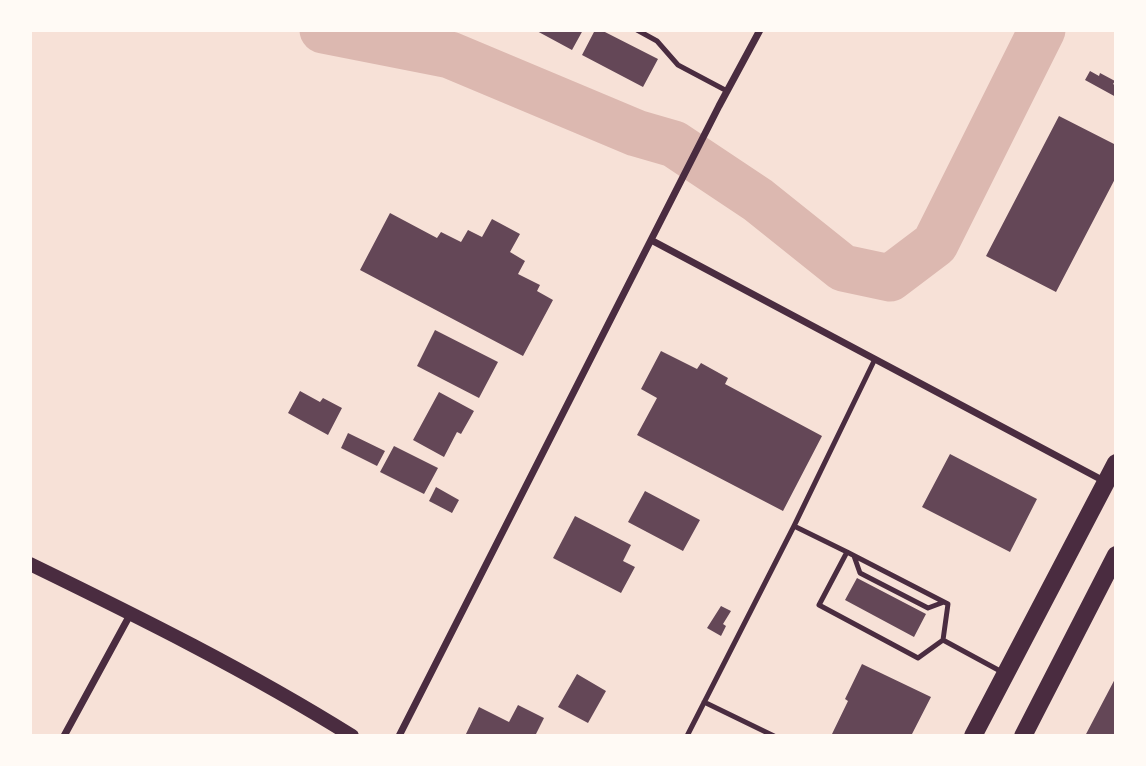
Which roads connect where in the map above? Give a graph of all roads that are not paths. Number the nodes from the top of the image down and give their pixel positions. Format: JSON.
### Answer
{"nodes":[{"id":1,"x":637,"y":30,"type":"edge"},
{"id":2,"x":760,"y":30,"type":"edge"},
{"id":3,"x":727,"y":91,"type":"junction"},
{"id":4,"x":650,"y":240,"type":"junction"},
{"id":5,"x":875,"y":359,"type":"junction"},
{"id":6,"x":1116,"y":463,"type":"edge"},
{"id":7,"x":1107,"y":482,"type":"junction"},
{"id":8,"x":794,"y":526,"type":"junction"},
{"id":9,"x":847,"y":552,"type":"junction"},
{"id":10,"x":1116,"y":555,"type":"edge"},
{"id":11,"x":854,"y":556,"type":"junction"},
{"id":12,"x":30,"y":564,"type":"edge"},
{"id":13,"x":944,"y":602,"type":"junction"},
{"id":14,"x":131,"y":613,"type":"junction"},
{"id":15,"x":943,"y":640,"type":"junction"},
{"id":16,"x":1005,"y":674,"type":"junction"},
{"id":17,"x":704,"y":702,"type":"junction"},
{"id":18,"x":762,"y":734,"type":"edge"},
{"id":19,"x":64,"y":736,"type":"edge"},
{"id":20,"x":352,"y":736,"type":"edge"},
{"id":21,"x":399,"y":736,"type":"edge"},
{"id":22,"x":687,"y":736,"type":"edge"},
{"id":23,"x":774,"y":736,"type":"edge"},
{"id":24,"x":973,"y":736,"type":"edge"},
{"id":25,"x":1023,"y":736,"type":"edge"}],
"edges":[{"from":1,"to":3,"type":"lane"},
{"from":2,"to":3,"type":"street"},
{"from":3,"to":4,"type":"street"},
{"from":4,"to":5,"type":"street"},
{"from":4,"to":21,"type":"street"},
{"from":5,"to":7,"type":"street"},
{"from":5,"to":8,"type":"lane"},
{"from":6,"to":7,"type":"main road"},
{"from":7,"to":16,"type":"main road"},
{"from":8,"to":9,"type":"lane"},
{"from":8,"to":17,"type":"lane"},
{"from":9,"to":11,"type":"lane"},
{"from":9,"to":15,"type":"lane"},
{"from":10,"to":25,"type":"main road"},
{"from":11,"to":13,"type":"lane"},
{"from":11,"to":13,"type":"lane"},
{"from":12,"to":14,"type":"main road"},
{"from":13,"to":15,"type":"lane"},
{"from":14,"to":19,"type":"street"},
{"from":14,"to":20,"type":"main road"},
{"from":15,"to":16,"type":"lane"},
{"from":16,"to":24,"type":"main road"},
{"from":17,"to":18,"type":"lane"},
{"from":17,"to":22,"type":"lane"},
{"from":18,"to":23,"type":"lane"}]}
